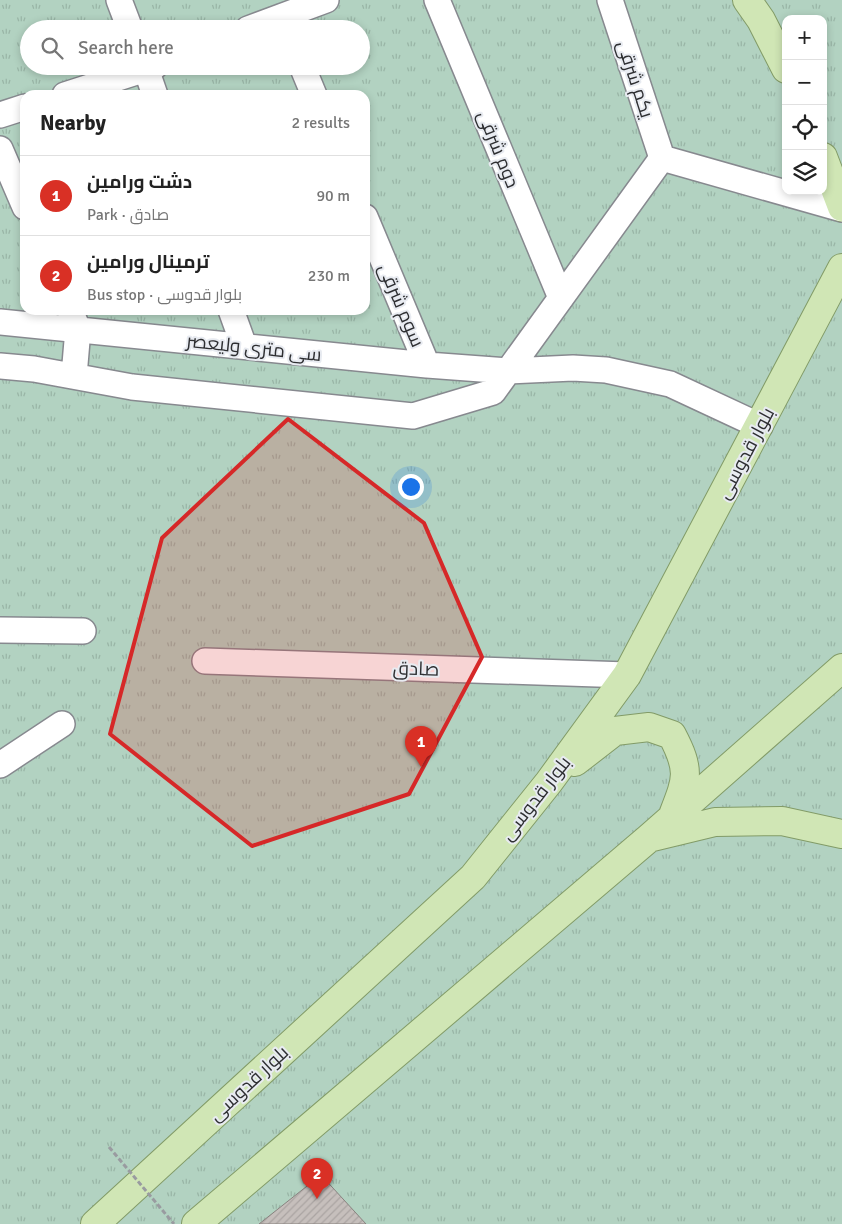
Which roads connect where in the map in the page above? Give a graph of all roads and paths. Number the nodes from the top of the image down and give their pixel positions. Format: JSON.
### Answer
{"nodes":[{"id":1,"x":119,"y":0,"type":"edge"},
{"id":2,"x":326,"y":0,"type":"edge"},
{"id":3,"x":437,"y":0,"type":"edge"},
{"id":4,"x":610,"y":0,"type":"edge"},
{"id":5,"x":747,"y":0,"type":"edge"},
{"id":6,"x":281,"y":15,"type":"edge"},
{"id":7,"x":127,"y":20,"type":"edge"},
{"id":8,"x":269,"y":20,"type":"edge"},
{"id":9,"x":782,"y":61,"type":"edge"},
{"id":10,"x":125,"y":75,"type":"edge"},
{"id":11,"x":151,"y":75,"type":"edge"},
{"id":12,"x":306,"y":75,"type":"edge"},
{"id":13,"x":80,"y":90,"type":"edge"},
{"id":14,"x":154,"y":90,"type":"edge"},
{"id":15,"x":312,"y":90,"type":"edge"},
{"id":16,"x":20,"y":109,"type":"edge"},
{"id":17,"x":0,"y":115,"type":"edge"},
{"id":18,"x":0,"y":150,"type":"edge"},
{"id":19,"x":662,"y":158,"type":"junction"},
{"id":20,"x":827,"y":168,"type":"edge"},
{"id":21,"x":20,"y":196,"type":"edge"},
{"id":22,"x":842,"y":208,"type":"edge"},
{"id":23,"x":370,"y":229,"type":"edge"},
{"id":24,"x":842,"y":268,"type":"edge"},
{"id":25,"x":560,"y":298,"type":"junction"},
{"id":26,"x":233,"y":315,"type":"edge"},
{"id":27,"x":74,"y":319,"type":"edge"},
{"id":28,"x":0,"y":322,"type":"edge"},
{"id":29,"x":244,"y":346,"type":"junction"},
{"id":30,"x":427,"y":365,"type":"junction"},
{"id":31,"x":0,"y":366,"type":"edge"},
{"id":32,"x":508,"y":371,"type":"junction"},
{"id":33,"x":74,"y":376,"type":"junction"},
{"id":34,"x":760,"y":426,"type":"junction"},
{"id":35,"x":0,"y":630,"type":"edge"},
{"id":36,"x":83,"y":631,"type":"dead end"},
{"id":37,"x":205,"y":661,"type":"dead end"},
{"id":38,"x":842,"y":668,"type":"edge"},
{"id":39,"x":627,"y":675,"type":"junction"},
{"id":40,"x":62,"y":724,"type":"dead end"},
{"id":41,"x":0,"y":765,"type":"edge"},
{"id":42,"x":550,"y":782,"type":"junction"},
{"id":43,"x":672,"y":819,"type":"junction"},
{"id":44,"x":842,"y":834,"type":"edge"},
{"id":45,"x":649,"y":838,"type":"junction"},
{"id":46,"x":108,"y":1148,"type":"dead end"},
{"id":47,"x":95,"y":1224,"type":"edge"},
{"id":48,"x":174,"y":1224,"type":"edge"},
{"id":49,"x":196,"y":1224,"type":"edge"}],
"edges":[{"from":1,"to":7,"type":"street"},
{"from":2,"to":6,"type":"street"},
{"from":3,"to":25,"type":"street","name":"دوم شرقی"},
{"from":4,"to":19,"type":"street","name":"یکم شرقی"},
{"from":5,"to":9,"type":"main road"},
{"from":6,"to":8,"type":"street"},
{"from":10,"to":13,"type":"street"},
{"from":11,"to":14,"type":"street"},
{"from":12,"to":15,"type":"street"},
{"from":16,"to":17,"type":"street"},
{"from":18,"to":21,"type":"street"},
{"from":19,"to":22,"type":"street"},
{"from":19,"to":25,"type":"street"},
{"from":20,"to":22,"type":"main road"},
{"from":23,"to":30,"type":"street","name":"سوم شرقی"},
{"from":24,"to":34,"type":"main road","name":"بلوار قدوسی"},
{"from":25,"to":32,"type":"street"},
{"from":26,"to":29,"type":"street"},
{"from":27,"to":28,"type":"street","name":"سی متری ولیعصر"},
{"from":27,"to":29,"type":"street","name":"سی متری ولیعصر"},
{"from":27,"to":33,"type":"street"},
{"from":29,"to":30,"type":"street","name":"سی متری ولیعصر"},
{"from":30,"to":32,"type":"street","name":"سی متری ولیعصر"},
{"from":31,"to":33,"type":"street"},
{"from":32,"to":33,"type":"street"},
{"from":32,"to":34,"type":"street","name":"سی متری ولیعصر"},
{"from":34,"to":39,"type":"main road","name":"بلوار قدوسی"},
{"from":35,"to":36,"type":"street"},
{"from":37,"to":39,"type":"street","name":"صادق"},
{"from":38,"to":43,"type":"main road"},
{"from":39,"to":42,"type":"main road","name":"بلوار قدوسی"},
{"from":40,"to":41,"type":"street"},
{"from":42,"to":43,"type":"main road"},
{"from":42,"to":47,"type":"main road","name":"بلوار قدوسی"},
{"from":43,"to":45,"type":"main road"},
{"from":44,"to":45,"type":"main road"},
{"from":45,"to":49,"type":"main road"},
{"from":46,"to":48,"type":"path","bridge":true}]}
